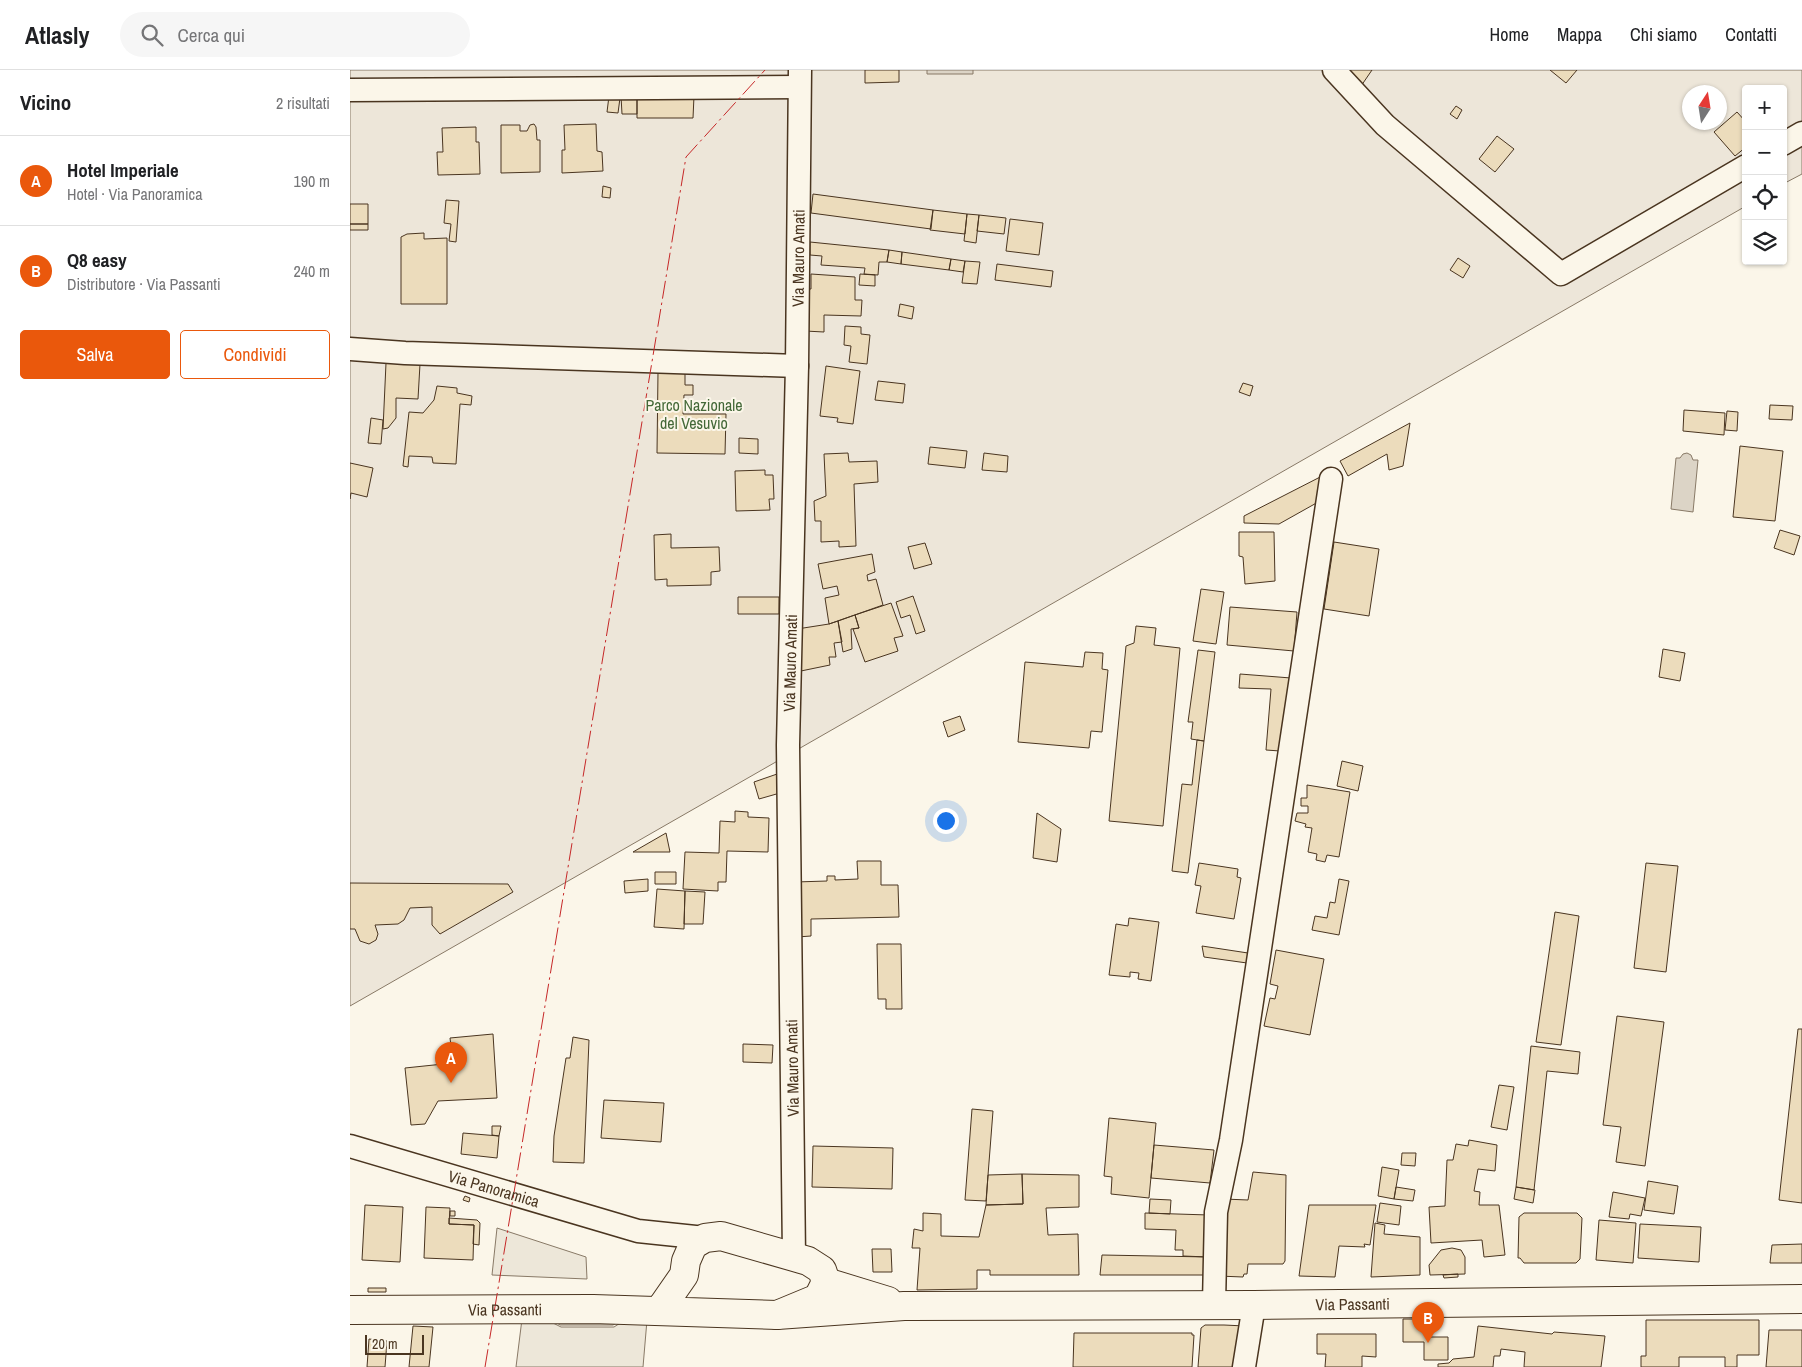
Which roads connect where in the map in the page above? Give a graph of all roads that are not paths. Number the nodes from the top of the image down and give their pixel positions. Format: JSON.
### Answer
{"nodes":[{"id":1,"x":1334,"y":70,"type":"edge"},
{"id":2,"x":799,"y":78,"type":"edge"},
{"id":3,"x":350,"y":90,"type":"edge"},
{"id":4,"x":1802,"y":134,"type":"edge"},
{"id":5,"x":1787,"y":142,"type":"edge"},
{"id":6,"x":1742,"y":168,"type":"edge"},
{"id":7,"x":350,"y":350,"type":"edge"},
{"id":8,"x":797,"y":366,"type":"junction"},
{"id":9,"x":1331,"y":479,"type":"dead end"},
{"id":10,"x":350,"y":1146,"type":"edge"},
{"id":11,"x":638,"y":1231,"type":"junction"},
{"id":12,"x":705,"y":1238,"type":"junction"},
{"id":13,"x":794,"y":1257,"type":"junction"},
{"id":14,"x":685,"y":1268,"type":"junction"},
{"id":15,"x":826,"y":1282,"type":"junction"},
{"id":16,"x":1802,"y":1299,"type":"edge"},
{"id":17,"x":1214,"y":1304,"type":"junction"},
{"id":18,"x":1254,"y":1304,"type":"junction"},
{"id":19,"x":904,"y":1306,"type":"junction"},
{"id":20,"x":350,"y":1310,"type":"edge"},
{"id":21,"x":659,"y":1311,"type":"junction"},
{"id":22,"x":739,"y":1314,"type":"junction"},
{"id":23,"x":777,"y":1315,"type":"junction"},
{"id":24,"x":1244,"y":1367,"type":"edge"}],
"edges":[{"from":1,"to":6,"type":"street"},
{"from":2,"to":3,"type":"street"},
{"from":2,"to":8,"type":"street","name":"Via Mauro Amati"},
{"from":4,"to":5,"type":"street"},
{"from":7,"to":8,"type":"street"},
{"from":8,"to":13,"type":"street","name":"Via Mauro Amati"},
{"from":9,"to":17,"type":"street"},
{"from":10,"to":11,"type":"street","name":"Via Panoramica"},
{"from":11,"to":12,"type":"street","name":"Via Panoramica"},
{"from":11,"to":14,"type":"street","name":"Via Panoramica"},
{"from":12,"to":13,"type":"main road"},
{"from":12,"to":14,"type":"main road"},
{"from":13,"to":15,"type":"main road"},
{"from":14,"to":21,"type":"main road"},
{"from":14,"to":22,"type":"main road","name":"Via Passanti"},
{"from":15,"to":19,"type":"main road","name":"Via Passanti"},
{"from":15,"to":23,"type":"main road","name":"Via Passanti"},
{"from":16,"to":18,"type":"main road","name":"Via Passanti"},
{"from":17,"to":18,"type":"main road","name":"Via Passanti"},
{"from":17,"to":19,"type":"main road","name":"Via Passanti"},
{"from":18,"to":24,"type":"street"},
{"from":19,"to":23,"type":"main road","name":"Via Passanti"},
{"from":20,"to":21,"type":"main road","name":"Via Passanti"},
{"from":21,"to":22,"type":"main road","name":"Via Passanti"},
{"from":22,"to":23,"type":"main road","name":"Via Passanti"}]}
